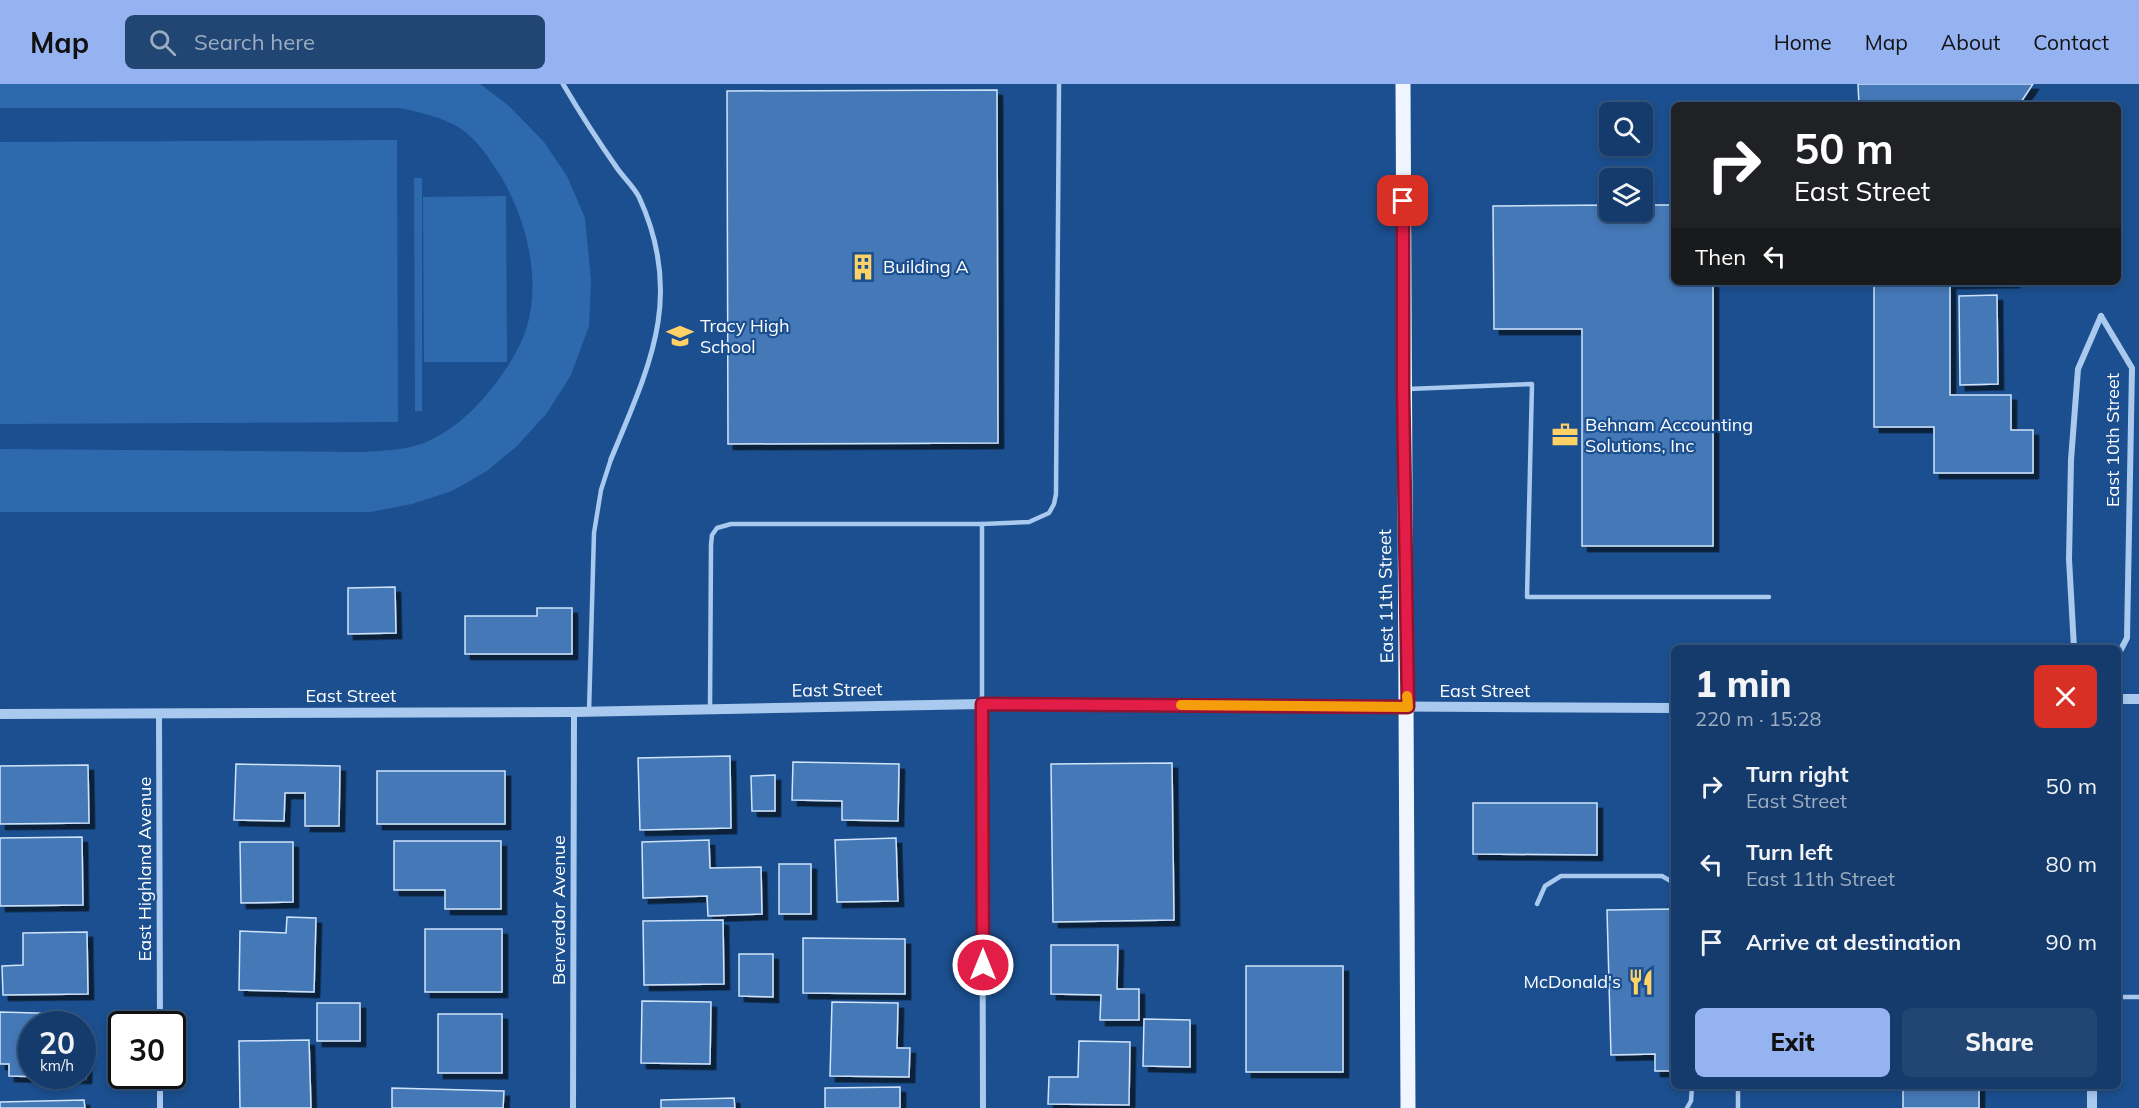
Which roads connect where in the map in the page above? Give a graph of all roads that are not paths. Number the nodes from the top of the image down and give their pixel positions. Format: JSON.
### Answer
{"nodes":[{"id":1,"x":562,"y":84,"type":"edge"},
{"id":2,"x":1059,"y":84,"type":"edge"},
{"id":3,"x":1403,"y":84,"type":"edge"},
{"id":4,"x":1403,"y":389,"type":"junction"},
{"id":5,"x":611,"y":459,"type":"joint"},
{"id":6,"x":982,"y":524,"type":"junction"},
{"id":7,"x":1769,"y":597,"type":"dead end"},
{"id":8,"x":2074,"y":645,"type":"edge"},
{"id":9,"x":2121,"y":649,"type":"edge"},
{"id":10,"x":2121,"y":699,"type":"edge"},
{"id":11,"x":2139,"y":699,"type":"edge"},
{"id":12,"x":982,"y":704,"type":"junction"},
{"id":13,"x":1408,"y":707,"type":"junction"},
{"id":14,"x":1671,"y":708,"type":"edge"},
{"id":15,"x":710,"y":709,"type":"junction"},
{"id":16,"x":574,"y":712,"type":"junction"},
{"id":17,"x":589,"y":712,"type":"junction"},
{"id":18,"x":159,"y":713,"type":"junction"},
{"id":19,"x":0,"y":714,"type":"edge"},
{"id":20,"x":1671,"y":881,"type":"edge"},
{"id":21,"x":1537,"y":904,"type":"dead end"},
{"id":22,"x":2121,"y":997,"type":"edge"},
{"id":23,"x":2139,"y":997,"type":"edge"},
{"id":24,"x":160,"y":1011,"type":"edge"},
{"id":25,"x":160,"y":1089,"type":"edge"},
{"id":26,"x":1692,"y":1089,"type":"edge"},
{"id":27,"x":1738,"y":1089,"type":"edge"},
{"id":28,"x":2092,"y":1089,"type":"edge"},
{"id":29,"x":1691,"y":1101,"type":"junction"},
{"id":30,"x":160,"y":1108,"type":"edge"},
{"id":31,"x":573,"y":1108,"type":"edge"},
{"id":32,"x":984,"y":1108,"type":"edge"},
{"id":33,"x":1408,"y":1108,"type":"edge"},
{"id":34,"x":1687,"y":1108,"type":"edge"},
{"id":35,"x":1691,"y":1108,"type":"edge"},
{"id":36,"x":1738,"y":1108,"type":"edge"},
{"id":37,"x":2092,"y":1108,"type":"edge"}],
"edges":[{"from":1,"to":5,"type":"street"},
{"from":2,"to":6,"type":"lane"},
{"from":3,"to":4,"type":"main road","name":"East 11th Street"},
{"from":4,"to":7,"type":"lane"},
{"from":4,"to":13,"type":"main road","name":"East 11th Street"},
{"from":5,"to":17,"type":"lane"},
{"from":6,"to":12,"type":"lane"},
{"from":6,"to":15,"type":"lane"},
{"from":8,"to":9,"type":"street","name":"East 10th Street"},
{"from":10,"to":11,"type":"street"},
{"from":12,"to":13,"type":"street","name":"East Street"},
{"from":12,"to":15,"type":"street","name":"East Street"},
{"from":12,"to":32,"type":"street"},
{"from":13,"to":14,"type":"street","name":"East Street"},
{"from":13,"to":33,"type":"main road","name":"East 11th Street"},
{"from":15,"to":17,"type":"street","name":"East Street"},
{"from":16,"to":17,"type":"street","name":"East Street"},
{"from":16,"to":18,"type":"street","name":"East Street"},
{"from":16,"to":31,"type":"street","name":"Berverdor Avenue"},
{"from":18,"to":19,"type":"street","name":"East Street"},
{"from":18,"to":24,"type":"street","name":"East Highland Avenue"},
{"from":20,"to":21,"type":"lane"},
{"from":22,"to":23,"type":"lane"},
{"from":25,"to":30,"type":"street"},
{"from":26,"to":29,"type":"lane"},
{"from":27,"to":36,"type":"lane"},
{"from":28,"to":37,"type":"street"},
{"from":29,"to":34,"type":"lane"},
{"from":29,"to":35,"type":"lane"}]}
